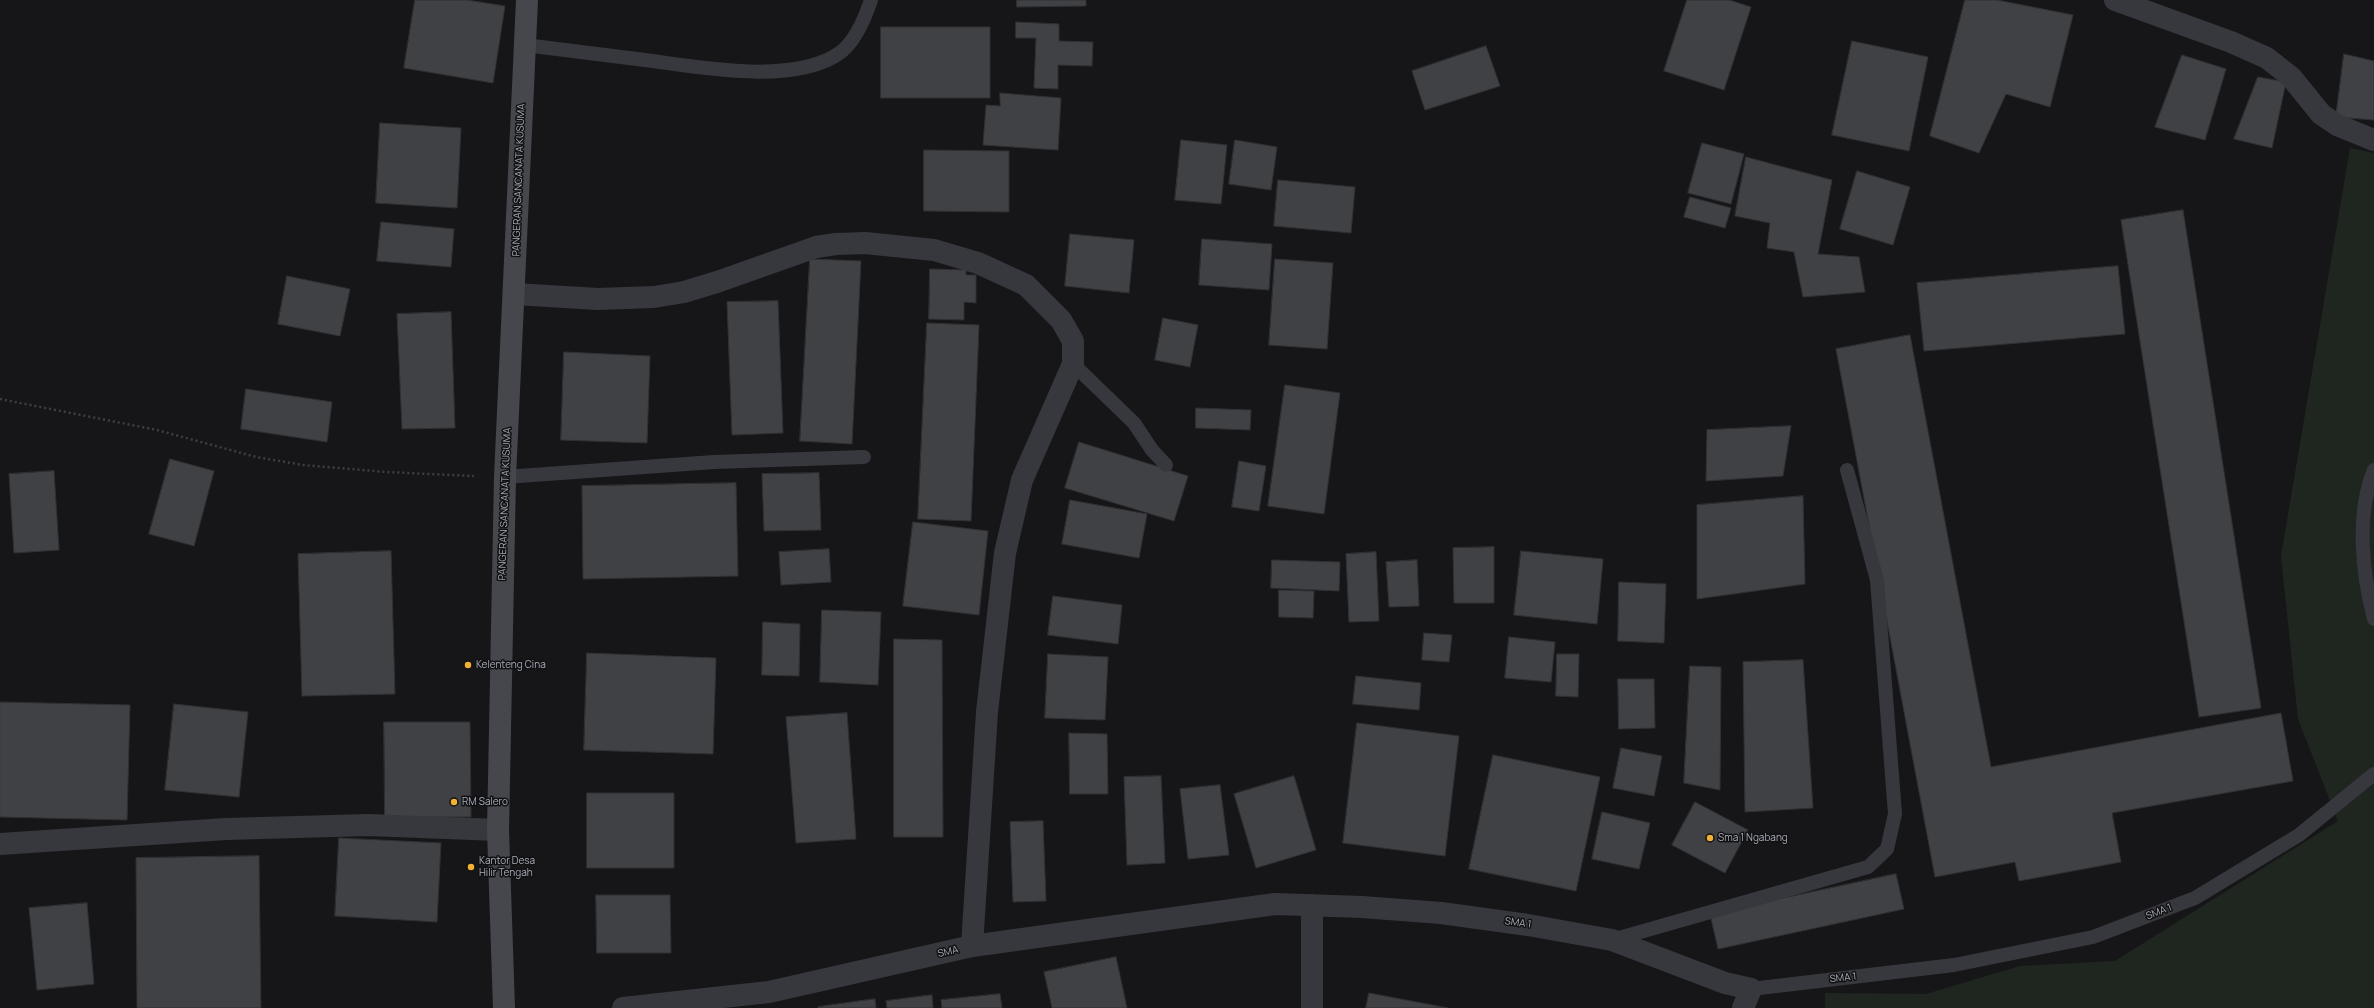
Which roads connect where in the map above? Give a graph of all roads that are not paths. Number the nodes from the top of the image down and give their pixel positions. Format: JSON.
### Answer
{"nodes":[{"id":1,"x":528,"y":0,"type":"edge"},
{"id":2,"x":871,"y":0,"type":"edge"},
{"id":3,"x":2115,"y":0,"type":"edge"},
{"id":4,"x":524,"y":46,"type":"junction"},
{"id":5,"x":2374,"y":140,"type":"edge"},
{"id":6,"x":515,"y":294,"type":"junction"},
{"id":7,"x":1073,"y":364,"type":"junction"},
{"id":8,"x":864,"y":456,"type":"dead end"},
{"id":9,"x":1166,"y":465,"type":"dead end"},
{"id":10,"x":1847,"y":470,"type":"dead end"},
{"id":11,"x":2374,"y":470,"type":"edge"},
{"id":12,"x":505,"y":478,"type":"junction"},
{"id":13,"x":2374,"y":619,"type":"edge"},
{"id":14,"x":2374,"y":774,"type":"edge"},
{"id":15,"x":498,"y":830,"type":"junction"},
{"id":16,"x":0,"y":844,"type":"edge"},
{"id":17,"x":1274,"y":904,"type":"joint"},
{"id":18,"x":1312,"y":905,"type":"junction"},
{"id":19,"x":1612,"y":940,"type":"junction"},
{"id":20,"x":972,"y":946,"type":"junction"},
{"id":21,"x":1747,"y":998,"type":"edge"},
{"id":22,"x":504,"y":1008,"type":"edge"},
{"id":23,"x":623,"y":1008,"type":"edge"},
{"id":24,"x":1312,"y":1008,"type":"edge"}],
"edges":[{"from":1,"to":4,"type":"street","name":"PANGERAN SANCANATA KUSUMA"},
{"from":2,"to":4,"type":"lane"},
{"from":3,"to":5,"type":"street"},
{"from":4,"to":6,"type":"street","name":"PANGERAN SANCANATA KUSUMA"},
{"from":6,"to":7,"type":"street"},
{"from":6,"to":12,"type":"street","name":"PANGERAN SANCANATA KUSUMA"},
{"from":7,"to":9,"type":"lane"},
{"from":7,"to":20,"type":"street"},
{"from":8,"to":12,"type":"lane"},
{"from":10,"to":19,"type":"lane"},
{"from":11,"to":13,"type":"lane"},
{"from":12,"to":15,"type":"street","name":"PANGERAN SANCANATA KUSUMA"},
{"from":14,"to":21,"type":"lane","name":"SMA 1"},
{"from":15,"to":16,"type":"street"},
{"from":15,"to":22,"type":"street","name":"PANGERAN SANCANATA KUSUMA"},
{"from":17,"to":18,"type":"street","name":"SMA 1"},
{"from":17,"to":20,"type":"street","name":"SMA"},
{"from":18,"to":19,"type":"street","name":"SMA 1"},
{"from":18,"to":24,"type":"street"},
{"from":19,"to":21,"type":"street","name":"SMA 1"},
{"from":20,"to":23,"type":"street","name":"SMA"}]}
